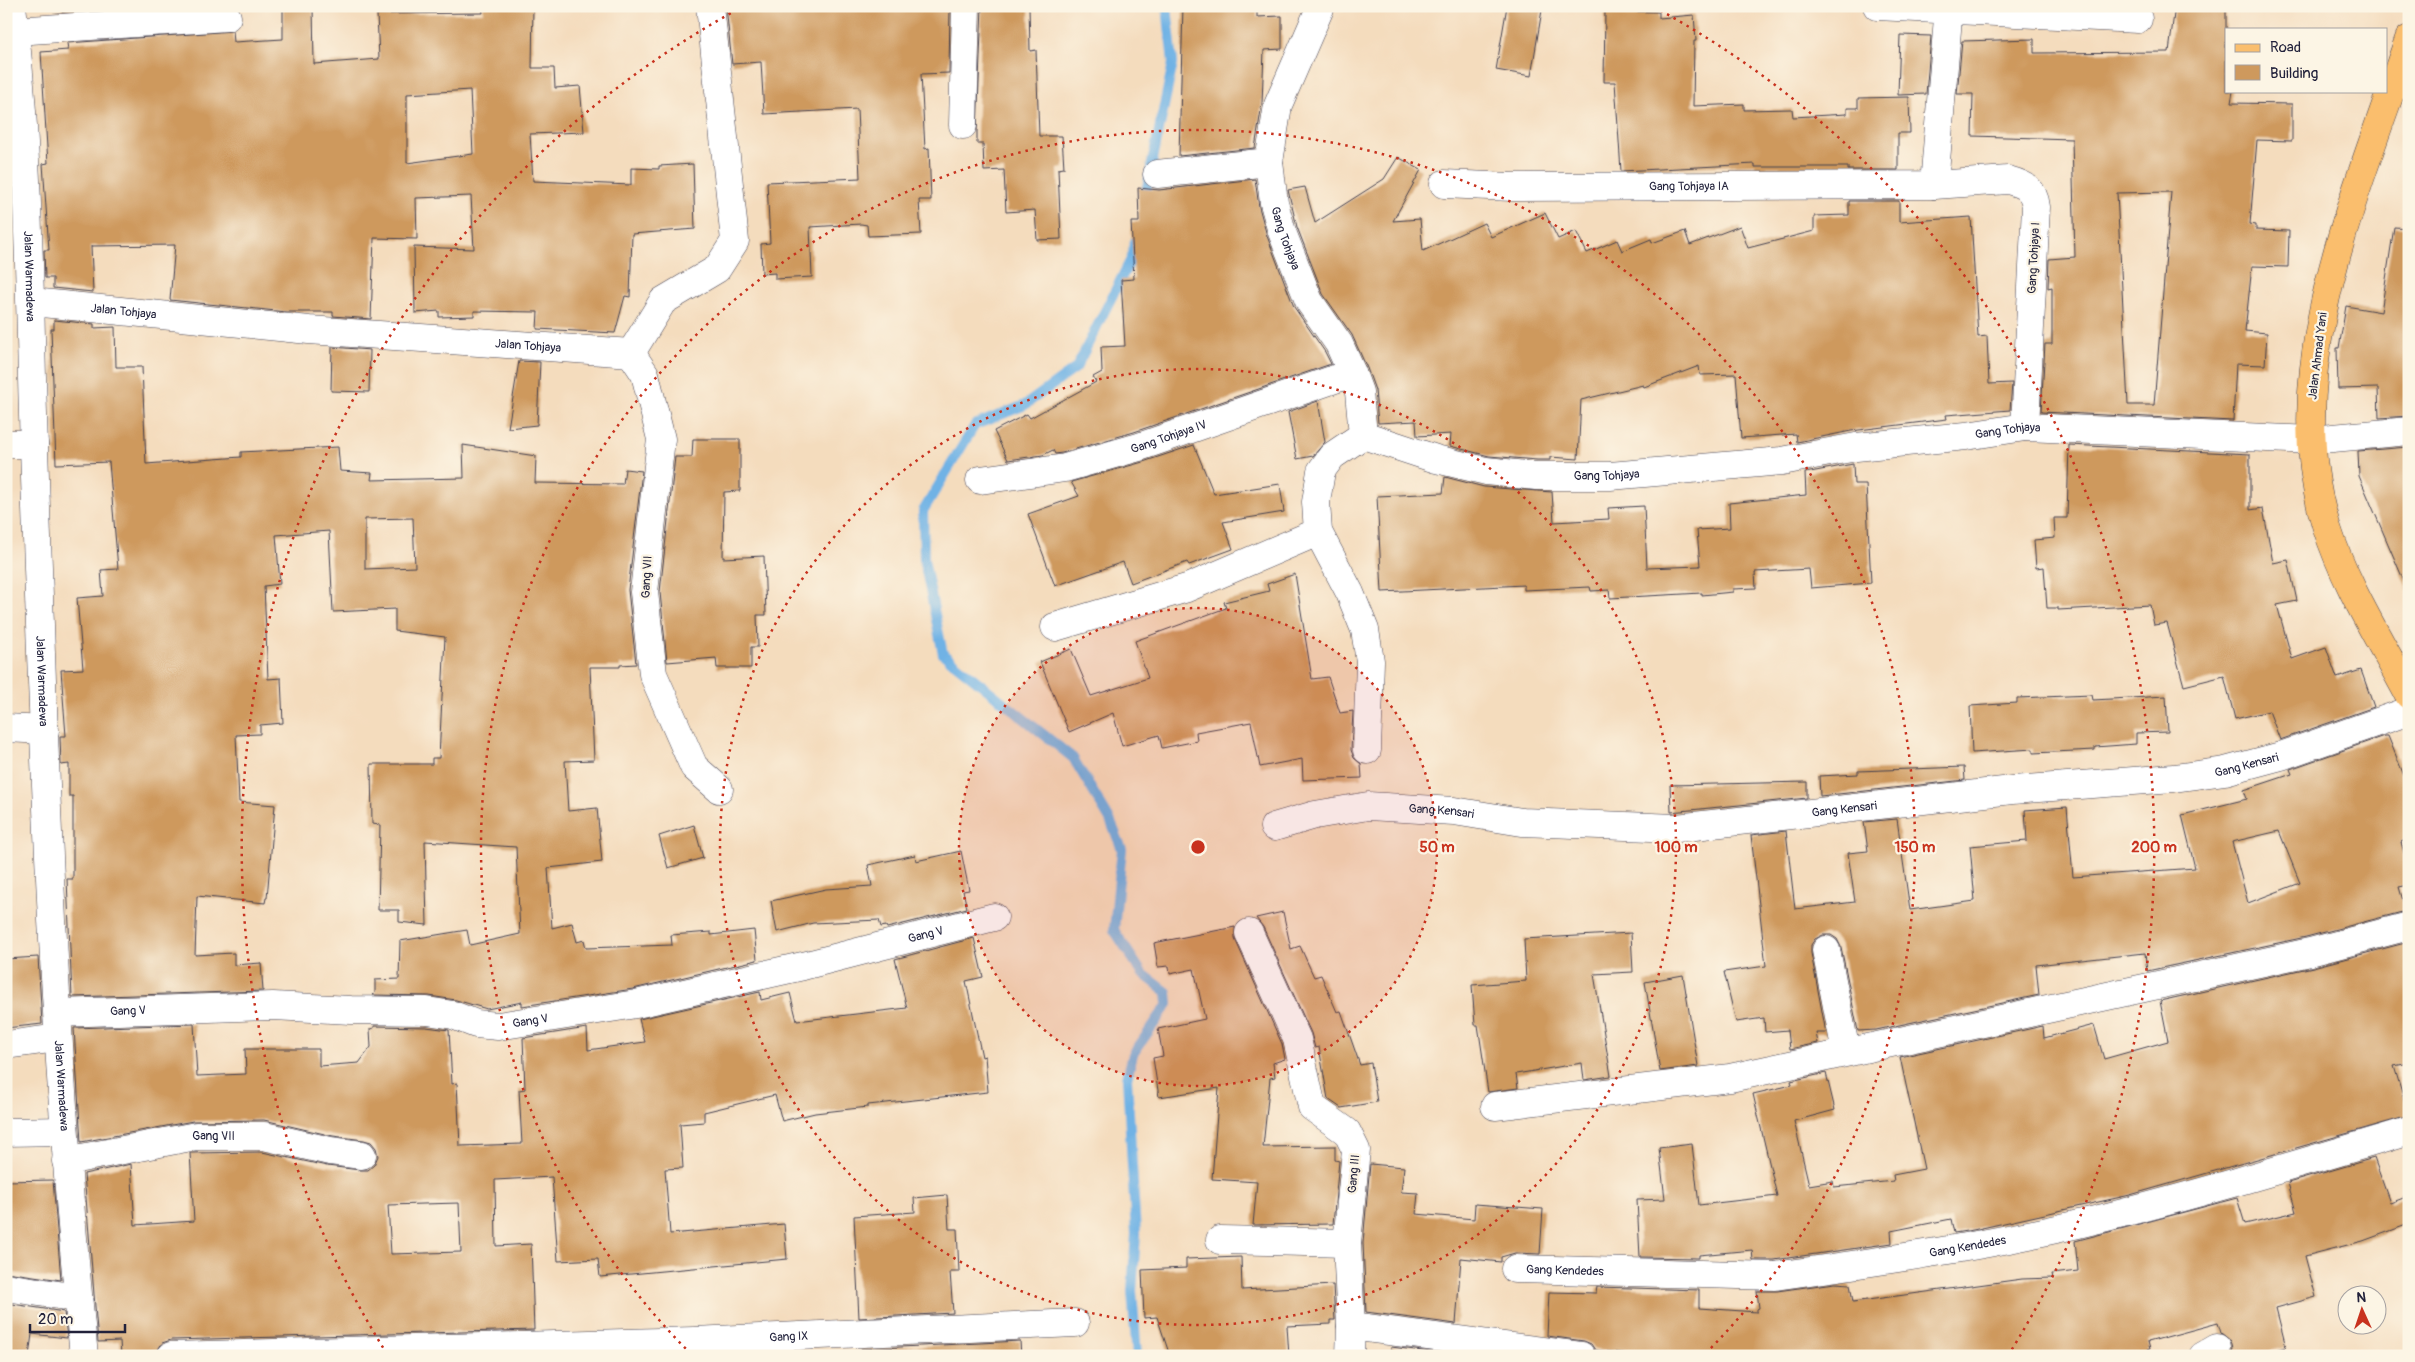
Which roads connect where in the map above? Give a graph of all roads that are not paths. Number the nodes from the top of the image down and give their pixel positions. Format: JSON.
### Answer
{"nodes":[{"id":1,"x":710,"y":6,"type":"edge"},
{"id":2,"x":966,"y":6,"type":"edge"},
{"id":3,"x":1321,"y":6,"type":"edge"},
{"id":4,"x":1877,"y":6,"type":"edge"},
{"id":5,"x":1948,"y":8,"type":"edge"},
{"id":6,"x":227,"y":17,"type":"dead end"},
{"id":7,"x":14,"y":19,"type":"edge"},
{"id":8,"x":2138,"y":19,"type":"dead end"},
{"id":9,"x":2409,"y":39,"type":"edge"},
{"id":10,"x":13,"y":88,"type":"edge"},
{"id":11,"x":963,"y":125,"type":"dead end"},
{"id":12,"x":1269,"y":162,"type":"junction"},
{"id":13,"x":1157,"y":174,"type":"dead end"},
{"id":14,"x":1444,"y":184,"type":"dead end"},
{"id":15,"x":1934,"y":185,"type":"junction"},
{"id":16,"x":16,"y":195,"type":"edge"},
{"id":17,"x":32,"y":302,"type":"junction"},
{"id":18,"x":631,"y":353,"type":"junction"},
{"id":19,"x":1352,"y":372,"type":"junction"},
{"id":20,"x":2025,"y":427,"type":"junction"},
{"id":21,"x":2409,"y":431,"type":"edge"},
{"id":22,"x":1363,"y":436,"type":"junction"},
{"id":23,"x":2311,"y":440,"type":"junction"},
{"id":24,"x":6,"y":444,"type":"edge"},
{"id":25,"x":34,"y":444,"type":"junction"},
{"id":26,"x":980,"y":480,"type":"dead end"},
{"id":27,"x":1318,"y":532,"type":"junction"},
{"id":28,"x":1056,"y":627,"type":"dead end"},
{"id":29,"x":2402,"y":667,"type":"edge"},
{"id":30,"x":2409,"y":695,"type":"edge"},
{"id":31,"x":2409,"y":710,"type":"edge"},
{"id":32,"x":6,"y":728,"type":"edge"},
{"id":33,"x":45,"y":730,"type":"junction"},
{"id":34,"x":1367,"y":750,"type":"dead end"},
{"id":35,"x":719,"y":788,"type":"dead end"},
{"id":36,"x":1274,"y":827,"type":"dead end"},
{"id":37,"x":994,"y":917,"type":"dead end"},
{"id":38,"x":2409,"y":926,"type":"edge"},
{"id":39,"x":1249,"y":933,"type":"dead end"},
{"id":40,"x":1826,"y":950,"type":"dead end"},
{"id":41,"x":58,"y":1025,"type":"junction"},
{"id":42,"x":6,"y":1045,"type":"edge"},
{"id":43,"x":1846,"y":1052,"type":"junction"},
{"id":44,"x":1495,"y":1106,"type":"dead end"},
{"id":45,"x":64,"y":1131,"type":"junction"},
{"id":46,"x":2409,"y":1131,"type":"edge"},
{"id":47,"x":6,"y":1132,"type":"edge"},
{"id":48,"x":362,"y":1155,"type":"dead end"},
{"id":49,"x":66,"y":1161,"type":"junction"},
{"id":50,"x":1220,"y":1240,"type":"dead end"},
{"id":51,"x":1347,"y":1243,"type":"junction"},
{"id":52,"x":1515,"y":1270,"type":"dead end"},
{"id":53,"x":6,"y":1287,"type":"edge"},
{"id":54,"x":78,"y":1298,"type":"junction"},
{"id":55,"x":1075,"y":1323,"type":"dead end"},
{"id":56,"x":1351,"y":1326,"type":"junction"},
{"id":57,"x":84,"y":1356,"type":"edge"},
{"id":58,"x":171,"y":1356,"type":"edge"},
{"id":59,"x":1350,"y":1356,"type":"edge"},
{"id":60,"x":1581,"y":1356,"type":"edge"}],
"edges":[{"from":1,"to":18,"type":"street"},
{"from":2,"to":11,"type":"street"},
{"from":3,"to":12,"type":"street","name":"Gang Tohjaya"},
{"from":4,"to":5,"type":"street"},
{"from":5,"to":8,"type":"street"},
{"from":5,"to":15,"type":"street"},
{"from":6,"to":7,"type":"street"},
{"from":7,"to":10,"type":"street","name":"Jalan Warmadewa"},
{"from":9,"to":23,"type":"main road","name":"Jalan Ahmad Yani"},
{"from":10,"to":16,"type":"street","name":"Jalan Warmadewa"},
{"from":12,"to":13,"type":"street"},
{"from":12,"to":19,"type":"street","name":"Gang Tohjaya"},
{"from":14,"to":15,"type":"street","name":"Gang Tohjaya IA"},
{"from":15,"to":20,"type":"street","name":"Gang Tohjaya I"},
{"from":16,"to":17,"type":"street","name":"Jalan Warmadewa"},
{"from":17,"to":18,"type":"street","name":"Jalan Tohjaya"},
{"from":17,"to":25,"type":"street","name":"Jalan Warmadewa"},
{"from":18,"to":35,"type":"street","name":"Gang VII"},
{"from":19,"to":22,"type":"street","name":"Gang Tohjaya"},
{"from":19,"to":26,"type":"street","name":"Gang Tohjaya IV"},
{"from":20,"to":22,"type":"street","name":"Gang Tohjaya"},
{"from":20,"to":23,"type":"street","name":"Gang Tohjaya"},
{"from":21,"to":23,"type":"street","name":"Gang Tohjaya"},
{"from":22,"to":27,"type":"street"},
{"from":23,"to":29,"type":"main road","name":"Jalan Ahmad Yani"},
{"from":24,"to":25,"type":"street"},
{"from":25,"to":33,"type":"street","name":"Jalan Warmadewa"},
{"from":27,"to":28,"type":"street"},
{"from":27,"to":34,"type":"street"},
{"from":29,"to":30,"type":"main road","name":"Jalan Ahmad Yani"},
{"from":31,"to":36,"type":"street","name":"Gang Kensari"},
{"from":32,"to":33,"type":"street"},
{"from":33,"to":41,"type":"street","name":"Jalan Warmadewa"},
{"from":37,"to":41,"type":"street","name":"Gang V"},
{"from":38,"to":43,"type":"street"},
{"from":39,"to":51,"type":"street","name":"Gang III"},
{"from":40,"to":43,"type":"street"},
{"from":41,"to":42,"type":"street"},
{"from":41,"to":45,"type":"street","name":"Jalan Warmadewa"},
{"from":43,"to":44,"type":"street"},
{"from":45,"to":47,"type":"street"},
{"from":45,"to":49,"type":"street","name":"Jalan Warmadewa"},
{"from":46,"to":52,"type":"street","name":"Gang Kendedes"},
{"from":48,"to":49,"type":"street","name":"Gang VII"},
{"from":49,"to":54,"type":"street","name":"Jalan Warmadewa"},
{"from":50,"to":51,"type":"street"},
{"from":51,"to":56,"type":"street","name":"Gang III"},
{"from":53,"to":54,"type":"street"},
{"from":54,"to":57,"type":"street","name":"Jalan Warmadewa"},
{"from":55,"to":58,"type":"street","name":"Gang IX"},
{"from":56,"to":59,"type":"street","name":"Gang III"},
{"from":56,"to":60,"type":"street"}]}
